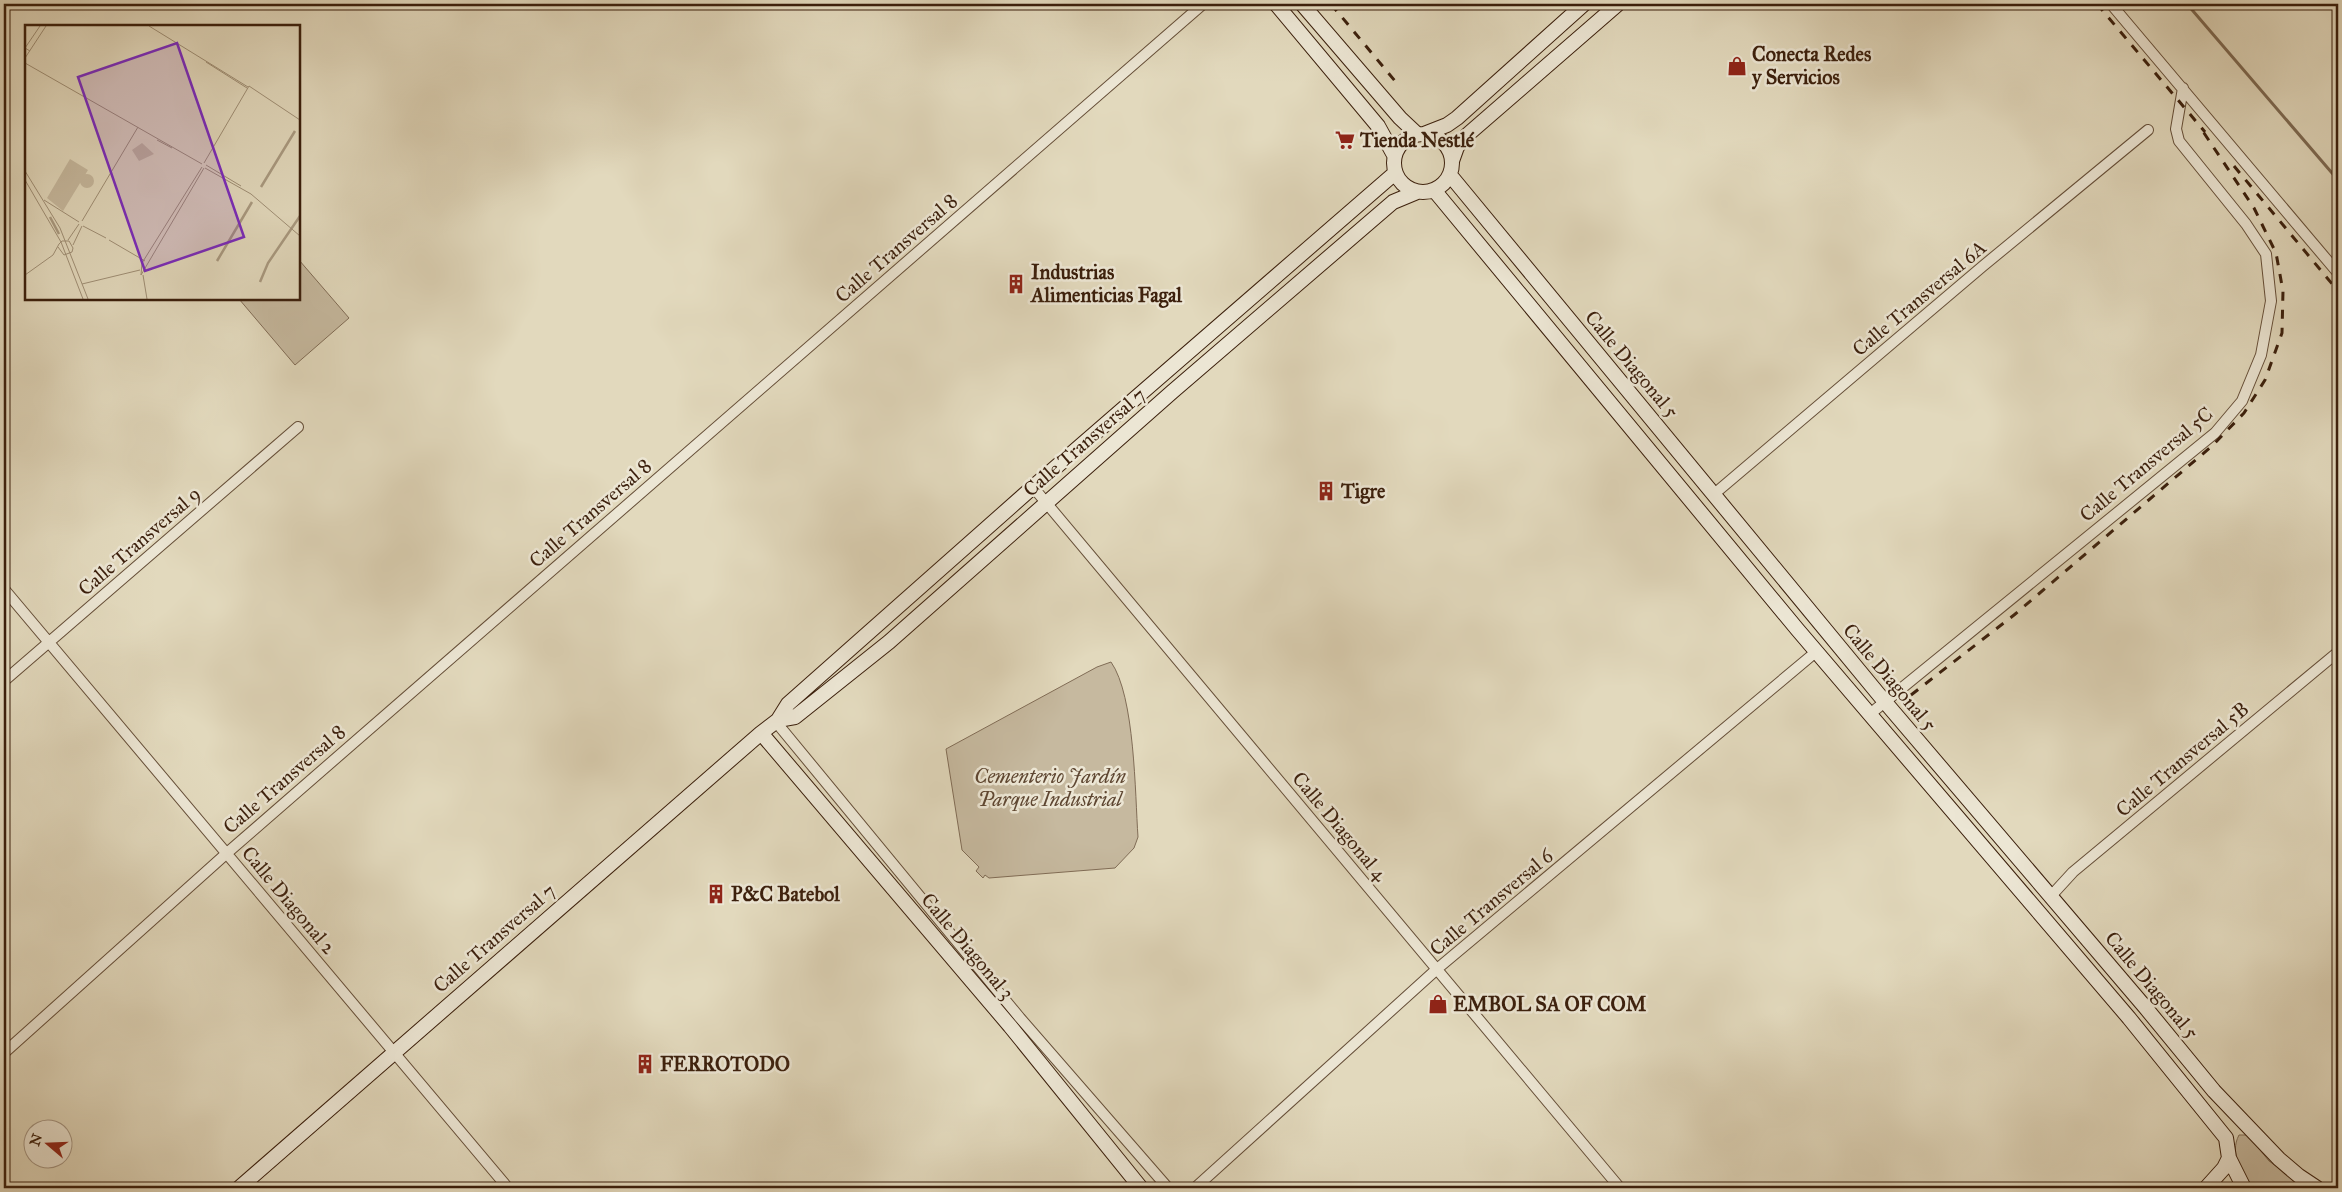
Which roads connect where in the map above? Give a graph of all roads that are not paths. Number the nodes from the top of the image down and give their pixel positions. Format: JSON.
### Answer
{"nodes":[{"id":1,"x":1203,"y":4,"type":"edge"},
{"id":2,"x":1276,"y":4,"type":"edge"},
{"id":3,"x":1302,"y":4,"type":"edge"},
{"id":4,"x":1584,"y":4,"type":"edge"},
{"id":5,"x":1618,"y":4,"type":"edge"},
{"id":6,"x":2111,"y":4,"type":"edge"},
{"id":7,"x":1546,"y":37,"type":"junction"},
{"id":8,"x":1560,"y":53,"type":"junction"},
{"id":9,"x":2183,"y":88,"type":"junction"},
{"id":10,"x":2148,"y":130,"type":"dead end"},
{"id":11,"x":1421,"y":134,"type":"junction"},
{"id":12,"x":1394,"y":155,"type":"junction"},
{"id":13,"x":1451,"y":168,"type":"junction"},
{"id":14,"x":1395,"y":173,"type":"junction"},
{"id":15,"x":1434,"y":190,"type":"junction"},
{"id":16,"x":1417,"y":192,"type":"junction"},
{"id":17,"x":2338,"y":273,"type":"edge"},
{"id":18,"x":1277,"y":276,"type":"junction"},
{"id":19,"x":1289,"y":291,"type":"junction"},
{"id":20,"x":298,"y":427,"type":"dead end"},
{"id":21,"x":1662,"y":431,"type":"junction"},
{"id":22,"x":1644,"y":445,"type":"junction"},
{"id":23,"x":1033,"y":487,"type":"junction"},
{"id":24,"x":1713,"y":495,"type":"junction"},
{"id":25,"x":1047,"y":502,"type":"junction"},
{"id":26,"x":4,"y":589,"type":"edge"},
{"id":27,"x":49,"y":643,"type":"junction"},
{"id":28,"x":1817,"y":651,"type":"junction"},
{"id":29,"x":2338,"y":652,"type":"edge"},
{"id":30,"x":4,"y":681,"type":"edge"},
{"id":31,"x":1885,"y":702,"type":"junction"},
{"id":32,"x":1870,"y":714,"type":"junction"},
{"id":33,"x":777,"y":721,"type":"junction"},
{"id":34,"x":761,"y":733,"type":"junction"},
{"id":35,"x":1956,"y":786,"type":"junction"},
{"id":36,"x":1941,"y":795,"type":"junction"},
{"id":37,"x":227,"y":853,"type":"junction"},
{"id":38,"x":2051,"y":896,"type":"junction"},
{"id":39,"x":1437,"y":969,"type":"junction"},
{"id":40,"x":2145,"y":1007,"type":"junction"},
{"id":41,"x":2129,"y":1018,"type":"junction"},
{"id":42,"x":394,"y":1052,"type":"junction"},
{"id":43,"x":4,"y":1053,"type":"edge"},
{"id":44,"x":2250,"y":1129,"type":"junction"},
{"id":45,"x":2226,"y":1138,"type":"junction"},
{"id":46,"x":2229,"y":1158,"type":"junction"},
{"id":47,"x":240,"y":1188,"type":"edge"},
{"id":48,"x":508,"y":1188,"type":"edge"},
{"id":49,"x":1141,"y":1188,"type":"edge"},
{"id":50,"x":1168,"y":1188,"type":"edge"},
{"id":51,"x":1195,"y":1188,"type":"edge"},
{"id":52,"x":1620,"y":1188,"type":"edge"},
{"id":53,"x":2206,"y":1188,"type":"edge"},
{"id":54,"x":2244,"y":1188,"type":"edge"},
{"id":55,"x":2317,"y":1188,"type":"edge"}],
"edges":[{"from":1,"to":37,"type":"street","name":"Calle Transversal 8"},
{"from":2,"to":12,"type":"street"},
{"from":3,"to":11,"type":"street"},
{"from":4,"to":7,"type":"street"},
{"from":5,"to":8,"type":"street"},
{"from":6,"to":9,"type":"street"},
{"from":7,"to":8,"type":"street"},
{"from":7,"to":11,"type":"street"},
{"from":8,"to":13,"type":"street"},
{"from":9,"to":17,"type":"street"},
{"from":9,"to":31,"type":"street","name":"Calle Transversal 5C"},
{"from":10,"to":24,"type":"street","name":"Calle Transversal 6A"},
{"from":11,"to":12,"type":"street"},
{"from":11,"to":13,"type":"street"},
{"from":12,"to":14,"type":"street"},
{"from":13,"to":15,"type":"street"},
{"from":13,"to":21,"type":"street","name":"Calle Diagonal 5"},
{"from":14,"to":16,"type":"street"},
{"from":14,"to":18,"type":"street","name":"Calle Transversal 7"},
{"from":15,"to":16,"type":"street"},
{"from":15,"to":22,"type":"street","name":"Calle Diagonal 5"},
{"from":16,"to":19,"type":"street","name":"Calle Transversal 7"},
{"from":18,"to":19,"type":"street"},
{"from":18,"to":23,"type":"street","name":"Calle Transversal 7"},
{"from":19,"to":25,"type":"street","name":"Calle Transversal 7"},
{"from":20,"to":27,"type":"street","name":"Calle Transversal 9"},
{"from":21,"to":22,"type":"street"},
{"from":21,"to":24,"type":"street","name":"Calle Diagonal 5"},
{"from":22,"to":28,"type":"street","name":"Calle Diagonal 5"},
{"from":23,"to":25,"type":"street","name":"Calle Diagonal 4"},
{"from":23,"to":33,"type":"street","name":"Calle Transversal 7"},
{"from":24,"to":31,"type":"street","name":"Calle Diagonal 5"},
{"from":25,"to":33,"type":"street","name":"Calle Transversal 7"},
{"from":25,"to":39,"type":"street","name":"Calle Diagonal 4"},
{"from":26,"to":27,"type":"street","name":"Calle Diagonal 2"},
{"from":27,"to":30,"type":"street","name":"Calle Transversal 9"},
{"from":27,"to":37,"type":"street","name":"Calle Diagonal 2"},
{"from":28,"to":32,"type":"street","name":"Calle Diagonal 5"},
{"from":28,"to":39,"type":"street","name":"Calle Transversal 6"},
{"from":29,"to":38,"type":"street","name":"Calle Transversal 5B"},
{"from":31,"to":32,"type":"street","name":"Calle Transversal 5C"},
{"from":31,"to":35,"type":"street","name":"Calle Diagonal 5"},
{"from":32,"to":36,"type":"street","name":"Calle Diagonal 5"},
{"from":33,"to":34,"type":"street","name":"Calle Transversal 7"},
{"from":33,"to":50,"type":"street"},
{"from":34,"to":42,"type":"street","name":"Calle Transversal 7"},
{"from":34,"to":49,"type":"street","name":"Calle Diagonal 3"},
{"from":35,"to":36,"type":"street"},
{"from":35,"to":38,"type":"street","name":"Calle Diagonal 5"},
{"from":36,"to":41,"type":"street","name":"Calle Diagonal 5"},
{"from":37,"to":42,"type":"street","name":"Calle Diagonal 2"},
{"from":37,"to":43,"type":"street","name":"Calle Transversal 8"},
{"from":38,"to":40,"type":"street","name":"Calle Diagonal 5"},
{"from":39,"to":51,"type":"street","name":"Calle Transversal 6"},
{"from":39,"to":52,"type":"street","name":"Calle Diagonal 4"},
{"from":40,"to":41,"type":"street"},
{"from":40,"to":44,"type":"street","name":"Calle Diagonal 5"},
{"from":41,"to":45,"type":"street","name":"Calle Diagonal 5"},
{"from":42,"to":47,"type":"street","name":"Calle Transversal 7"},
{"from":42,"to":48,"type":"street","name":"Calle Diagonal 2"},
{"from":44,"to":45,"type":"street"},
{"from":44,"to":55,"type":"street","name":"Calle Diagonal 5"},
{"from":45,"to":46,"type":"street"},
{"from":46,"to":53,"type":"street"},
{"from":46,"to":54,"type":"street"}]}
